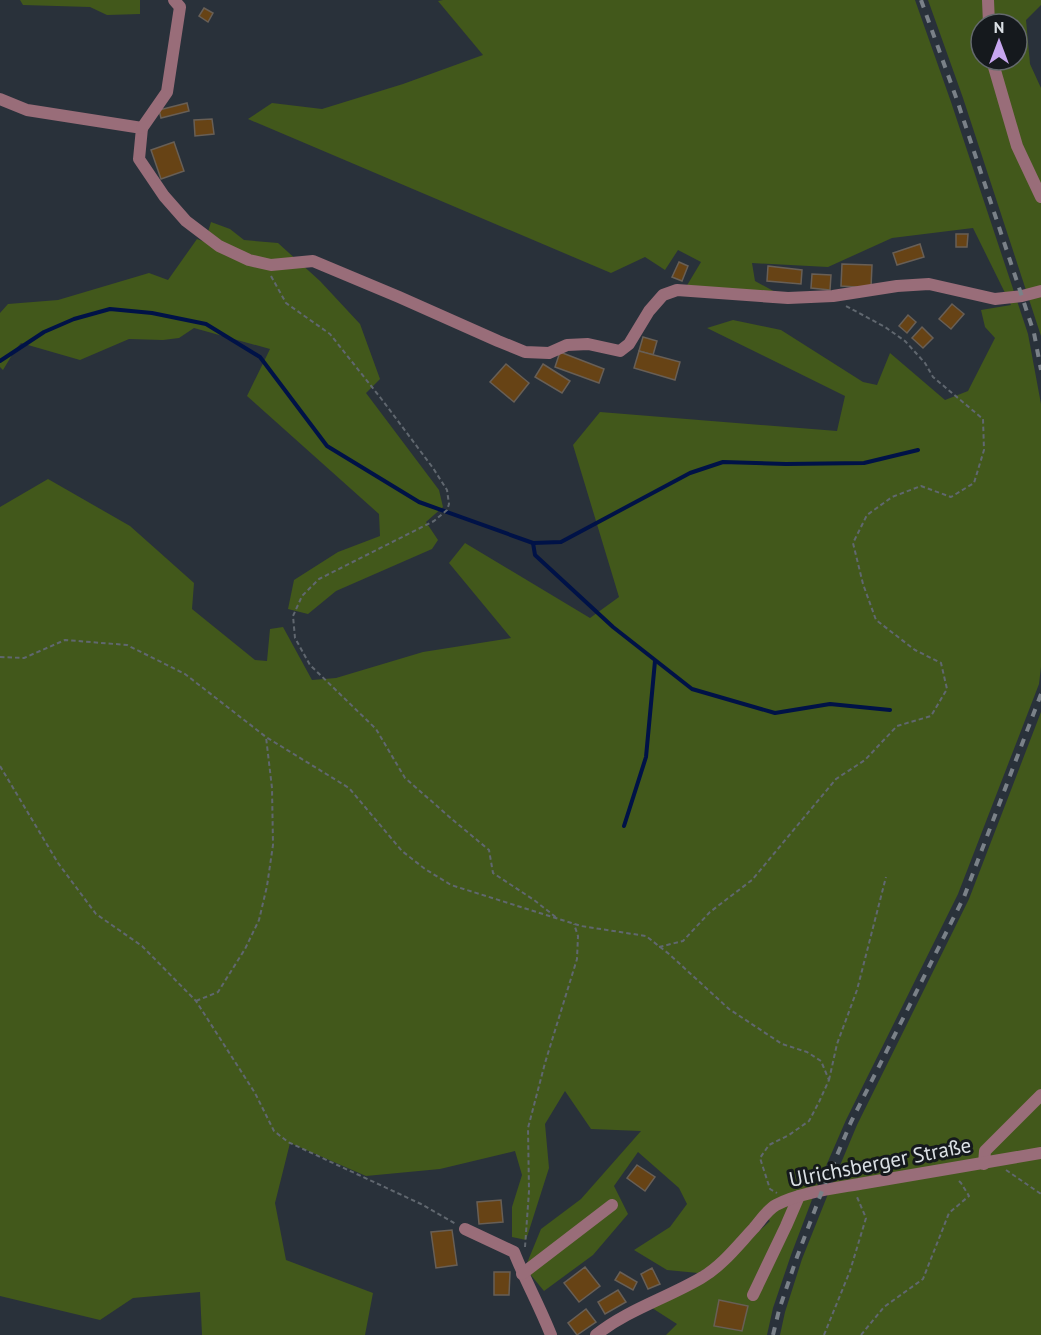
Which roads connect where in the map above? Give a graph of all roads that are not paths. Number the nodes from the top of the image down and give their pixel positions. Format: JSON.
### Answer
{"nodes":[{"id":1,"x":174,"y":0,"type":"edge"},
{"id":2,"x":995,"y":72,"type":"edge"},
{"id":3,"x":0,"y":99,"type":"edge"},
{"id":4,"x":142,"y":128,"type":"junction"},
{"id":5,"x":1041,"y":197,"type":"edge"},
{"id":6,"x":1041,"y":291,"type":"edge"},
{"id":7,"x":1041,"y":1095,"type":"edge"},
{"id":8,"x":1041,"y":1153,"type":"edge"},
{"id":9,"x":989,"y":1162,"type":"junction"},
{"id":10,"x":799,"y":1196,"type":"junction"},
{"id":11,"x":612,"y":1205,"type":"dead end"},
{"id":12,"x":465,"y":1229,"type":"road end"},
{"id":13,"x":522,"y":1274,"type":"junction"},
{"id":14,"x":753,"y":1295,"type":"dead end"},
{"id":15,"x":551,"y":1335,"type":"edge"},
{"id":16,"x":597,"y":1335,"type":"edge"}],
"edges":[{"from":1,"to":4,"type":"street"},
{"from":2,"to":5,"type":"street"},
{"from":3,"to":4,"type":"street"},
{"from":4,"to":6,"type":"street"},
{"from":7,"to":9,"type":"street","name":"Ulrichsberger Straße"},
{"from":8,"to":9,"type":"street"},
{"from":9,"to":10,"type":"street","name":"Ulrichsberger Straße"},
{"from":10,"to":14,"type":"street"},
{"from":10,"to":16,"type":"street","name":"Ulrichsberger Straße"},
{"from":11,"to":13,"type":"street"},
{"from":12,"to":13,"type":"street"},
{"from":13,"to":15,"type":"street"}]}
